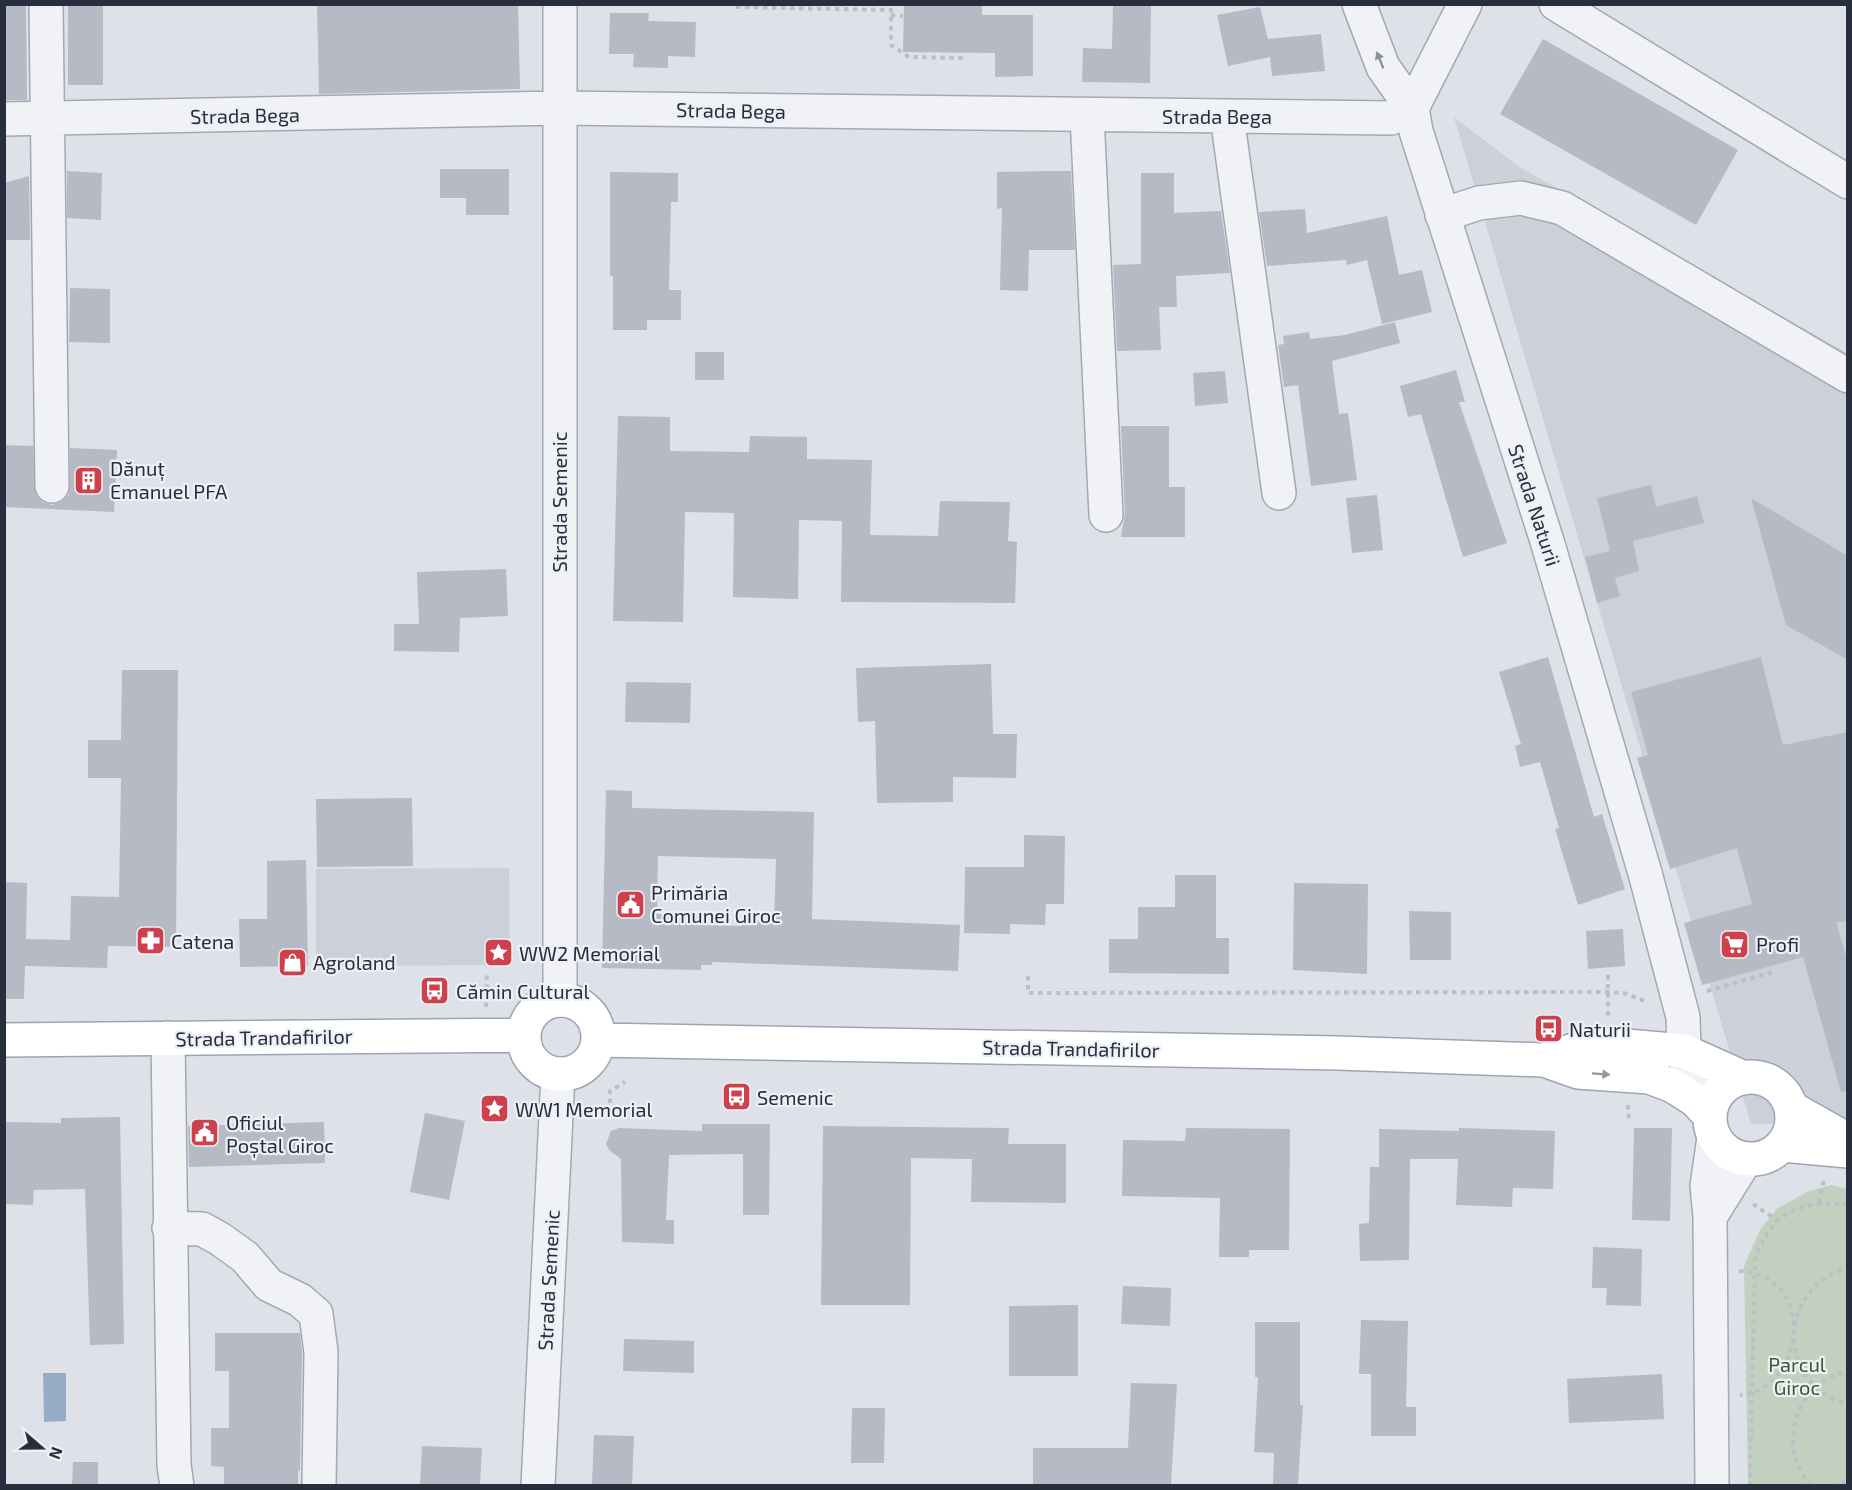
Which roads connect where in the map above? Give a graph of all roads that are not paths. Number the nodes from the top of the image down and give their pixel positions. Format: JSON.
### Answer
{"nodes":[{"id":1,"x":46,"y":4,"type":"edge"},
{"id":2,"x":560,"y":4,"type":"edge"},
{"id":3,"x":1359,"y":4,"type":"edge"},
{"id":4,"x":1466,"y":4,"type":"edge"},
{"id":5,"x":1556,"y":4,"type":"edge"},
{"id":6,"x":559,"y":108,"type":"junction"},
{"id":7,"x":1412,"y":108,"type":"junction"},
{"id":8,"x":1088,"y":115,"type":"junction"},
{"id":9,"x":1227,"y":117,"type":"junction"},
{"id":10,"x":47,"y":118,"type":"junction"},
{"id":11,"x":4,"y":119,"type":"edge"},
{"id":12,"x":1848,"y":182,"type":"edge"},
{"id":13,"x":1442,"y":215,"type":"junction"},
{"id":14,"x":1848,"y":376,"type":"edge"},
{"id":15,"x":52,"y":486,"type":"dead end"},
{"id":16,"x":1279,"y":493,"type":"dead end"},
{"id":17,"x":1106,"y":515,"type":"dead end"},
{"id":18,"x":560,"y":1000,"type":"junction"},
{"id":19,"x":1683,"y":1017,"type":"junction"},
{"id":20,"x":524,"y":1035,"type":"junction"},
{"id":21,"x":168,"y":1038,"type":"junction"},
{"id":22,"x":4,"y":1040,"type":"edge"},
{"id":23,"x":598,"y":1040,"type":"junction"},
{"id":24,"x":1684,"y":1051,"type":"junction"},
{"id":25,"x":1545,"y":1060,"type":"junction"},
{"id":26,"x":558,"y":1074,"type":"junction"},
{"id":27,"x":1751,"y":1078,"type":"junction"},
{"id":28,"x":1791,"y":1108,"type":"junction"},
{"id":29,"x":1706,"y":1117,"type":"junction"},
{"id":30,"x":1848,"y":1140,"type":"edge"},
{"id":31,"x":1782,"y":1145,"type":"junction"},
{"id":32,"x":1848,"y":1151,"type":"edge"},
{"id":33,"x":1746,"y":1159,"type":"junction"},
{"id":34,"x":1710,"y":1217,"type":"junction"},
{"id":35,"x":169,"y":1228,"type":"junction"},
{"id":36,"x":177,"y":1485,"type":"edge"},
{"id":37,"x":319,"y":1485,"type":"edge"},
{"id":38,"x":538,"y":1485,"type":"edge"},
{"id":39,"x":1712,"y":1485,"type":"edge"}],
"edges":[{"from":1,"to":10,"type":"street"},
{"from":2,"to":6,"type":"street","name":"Strada Semenic"},
{"from":7,"to":3,"type":"street","name":"Strada Naturii","one_way":true},
{"from":4,"to":7,"type":"street"},
{"from":5,"to":12,"type":"street"},
{"from":6,"to":8,"type":"street","name":"Strada Bega"},
{"from":6,"to":10,"type":"street","name":"Strada Bega"},
{"from":6,"to":18,"type":"street","name":"Strada Semenic"},
{"from":7,"to":9,"type":"street","name":"Strada Bega"},
{"from":7,"to":13,"type":"street","name":"Strada Naturii"},
{"from":8,"to":9,"type":"street","name":"Strada Bega"},
{"from":8,"to":17,"type":"street"},
{"from":9,"to":16,"type":"street"},
{"from":10,"to":11,"type":"street","name":"Strada Bega"},
{"from":10,"to":15,"type":"street"},
{"from":13,"to":14,"type":"street"},
{"from":13,"to":19,"type":"street","name":"Strada Naturii"},
{"from":18,"to":20,"type":"main road"},
{"from":18,"to":23,"type":"main road"},
{"from":19,"to":24,"type":"street","name":"Strada Naturii"},
{"from":19,"to":27,"type":"street","name":"Strada Naturii"},
{"from":20,"to":21,"type":"main road","name":"Strada Trandafirilor"},
{"from":20,"to":26,"type":"main road"},
{"from":21,"to":22,"type":"main road","name":"Strada Trandafirilor"},
{"from":21,"to":35,"type":"street"},
{"from":23,"to":25,"type":"main road","name":"Strada Trandafirilor"},
{"from":23,"to":26,"type":"main road"},
{"from":24,"to":25,"type":"main road","name":"Strada Trandafirilor"},
{"from":24,"to":27,"type":"main road","name":"Strada Trandafirilor"},
{"from":24,"to":29,"type":"street","name":"Strada Naturii"},
{"from":25,"to":29,"type":"main road","name":"Strada Trandafirilor","one_way":true},
{"from":26,"to":38,"type":"street","name":"Strada Semenic"},
{"from":27,"to":28,"type":"main road"},
{"from":27,"to":29,"type":"main road"},
{"from":28,"to":30,"type":"main road"},
{"from":28,"to":31,"type":"main road"},
{"from":29,"to":33,"type":"main road"},
{"from":29,"to":34,"type":"street"},
{"from":31,"to":32,"type":"main road"},
{"from":31,"to":33,"type":"main road"},
{"from":33,"to":34,"type":"street"},
{"from":34,"to":39,"type":"street"},
{"from":35,"to":36,"type":"street"},
{"from":35,"to":37,"type":"street"}]}
